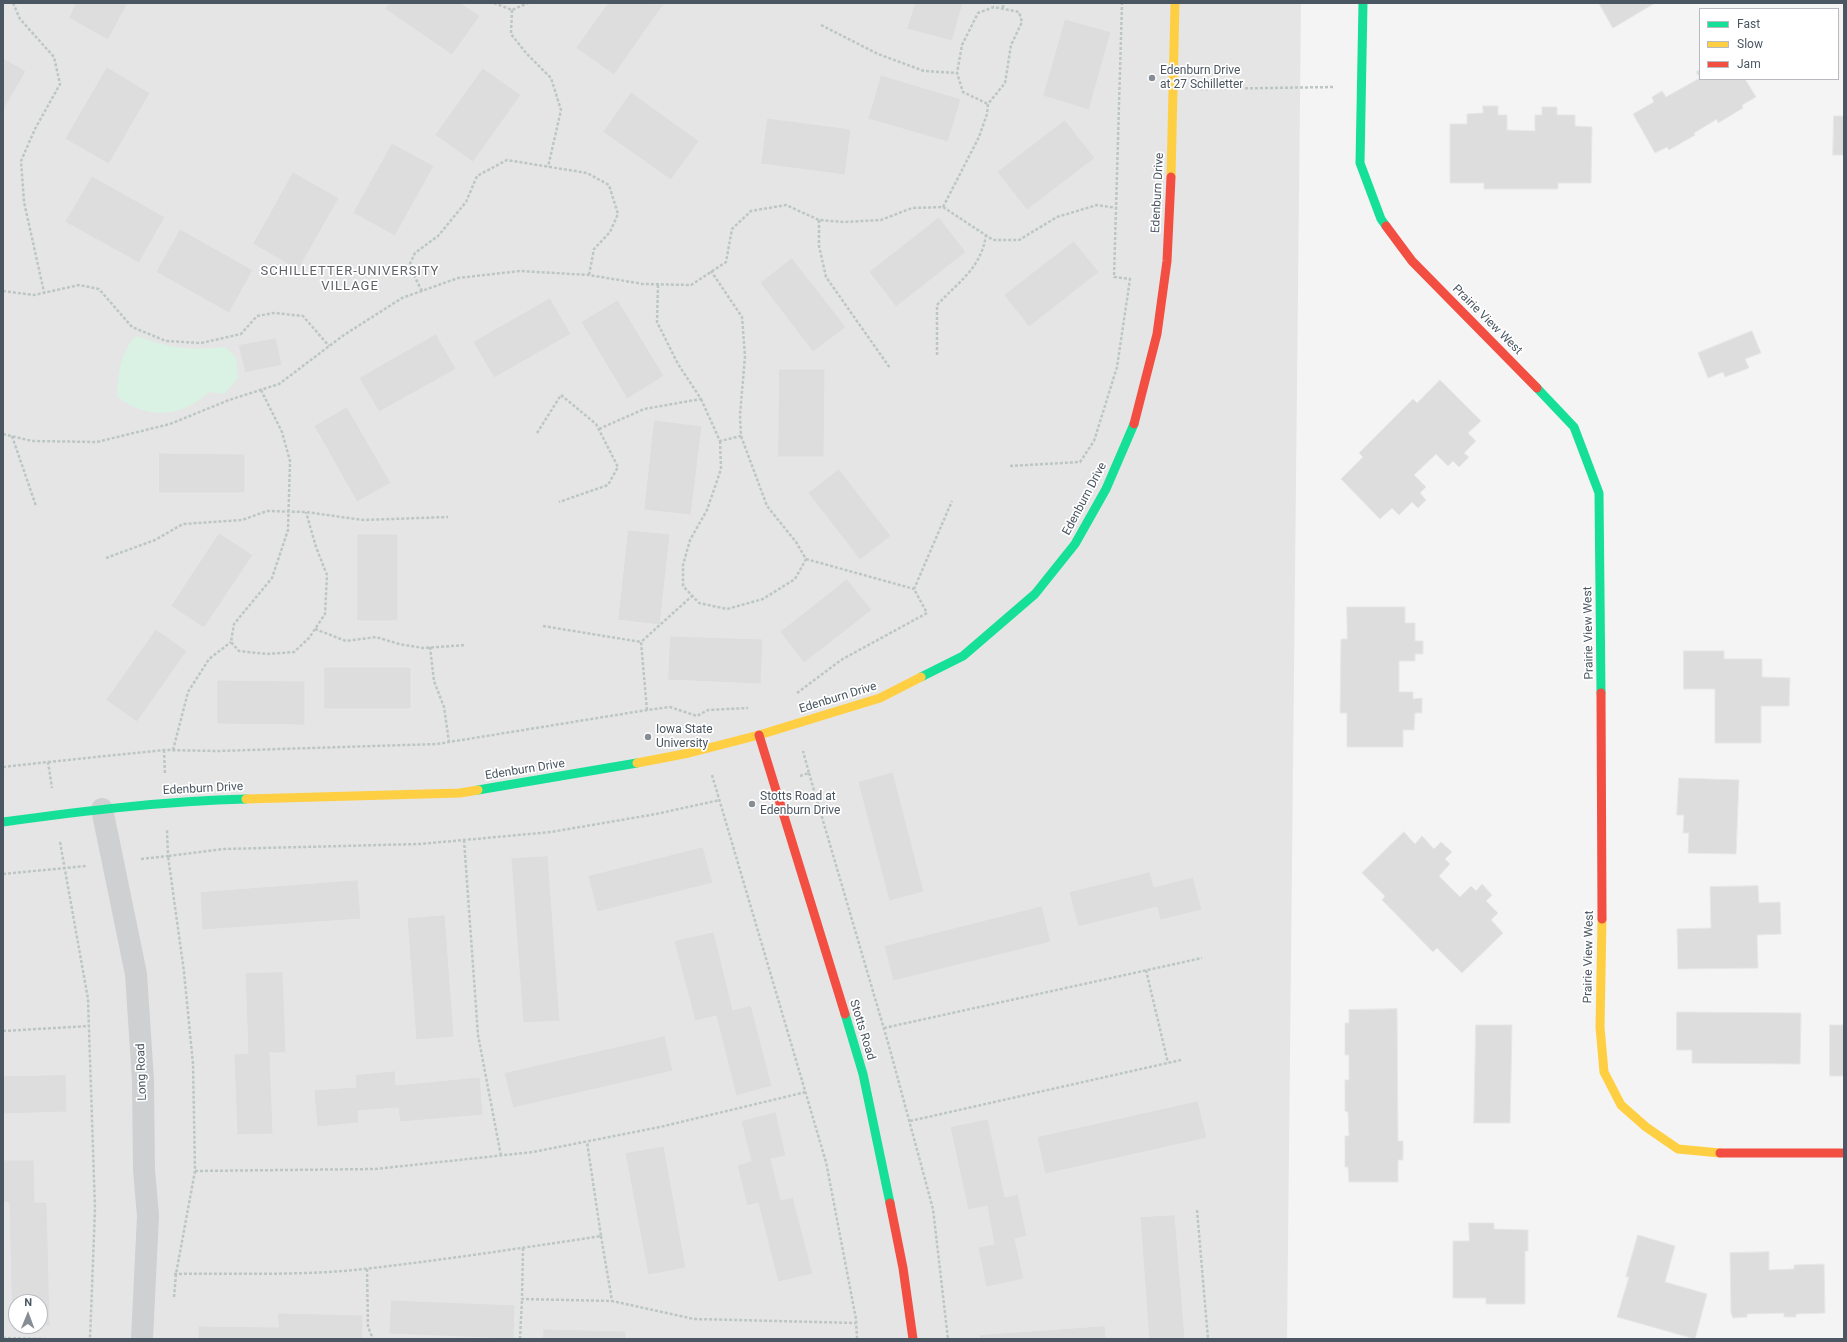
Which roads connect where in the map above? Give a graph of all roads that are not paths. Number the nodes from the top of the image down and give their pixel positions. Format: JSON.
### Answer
{"nodes":[{"id":1,"x":1175,"y":3,"type":"edge"},
{"id":2,"x":1363,"y":3,"type":"edge"},
{"id":3,"x":759,"y":735,"type":"junction"},
{"id":4,"x":102,"y":809,"type":"junction"},
{"id":5,"x":3,"y":822,"type":"edge"},
{"id":6,"x":1844,"y":1153,"type":"edge"},
{"id":7,"x":142,"y":1339,"type":"edge"},
{"id":8,"x":913,"y":1339,"type":"edge"}],
"edges":[{"from":1,"to":3,"type":"street","name":"Edenburn Drive"},
{"from":2,"to":6,"type":"street","name":"Prairie View West"},
{"from":3,"to":4,"type":"street","name":"Edenburn Drive"},
{"from":3,"to":8,"type":"street","name":"Stotts Road"},
{"from":4,"to":5,"type":"street","name":"Edenburn Drive"},
{"from":4,"to":7,"type":"street","name":"Long Road"}]}
